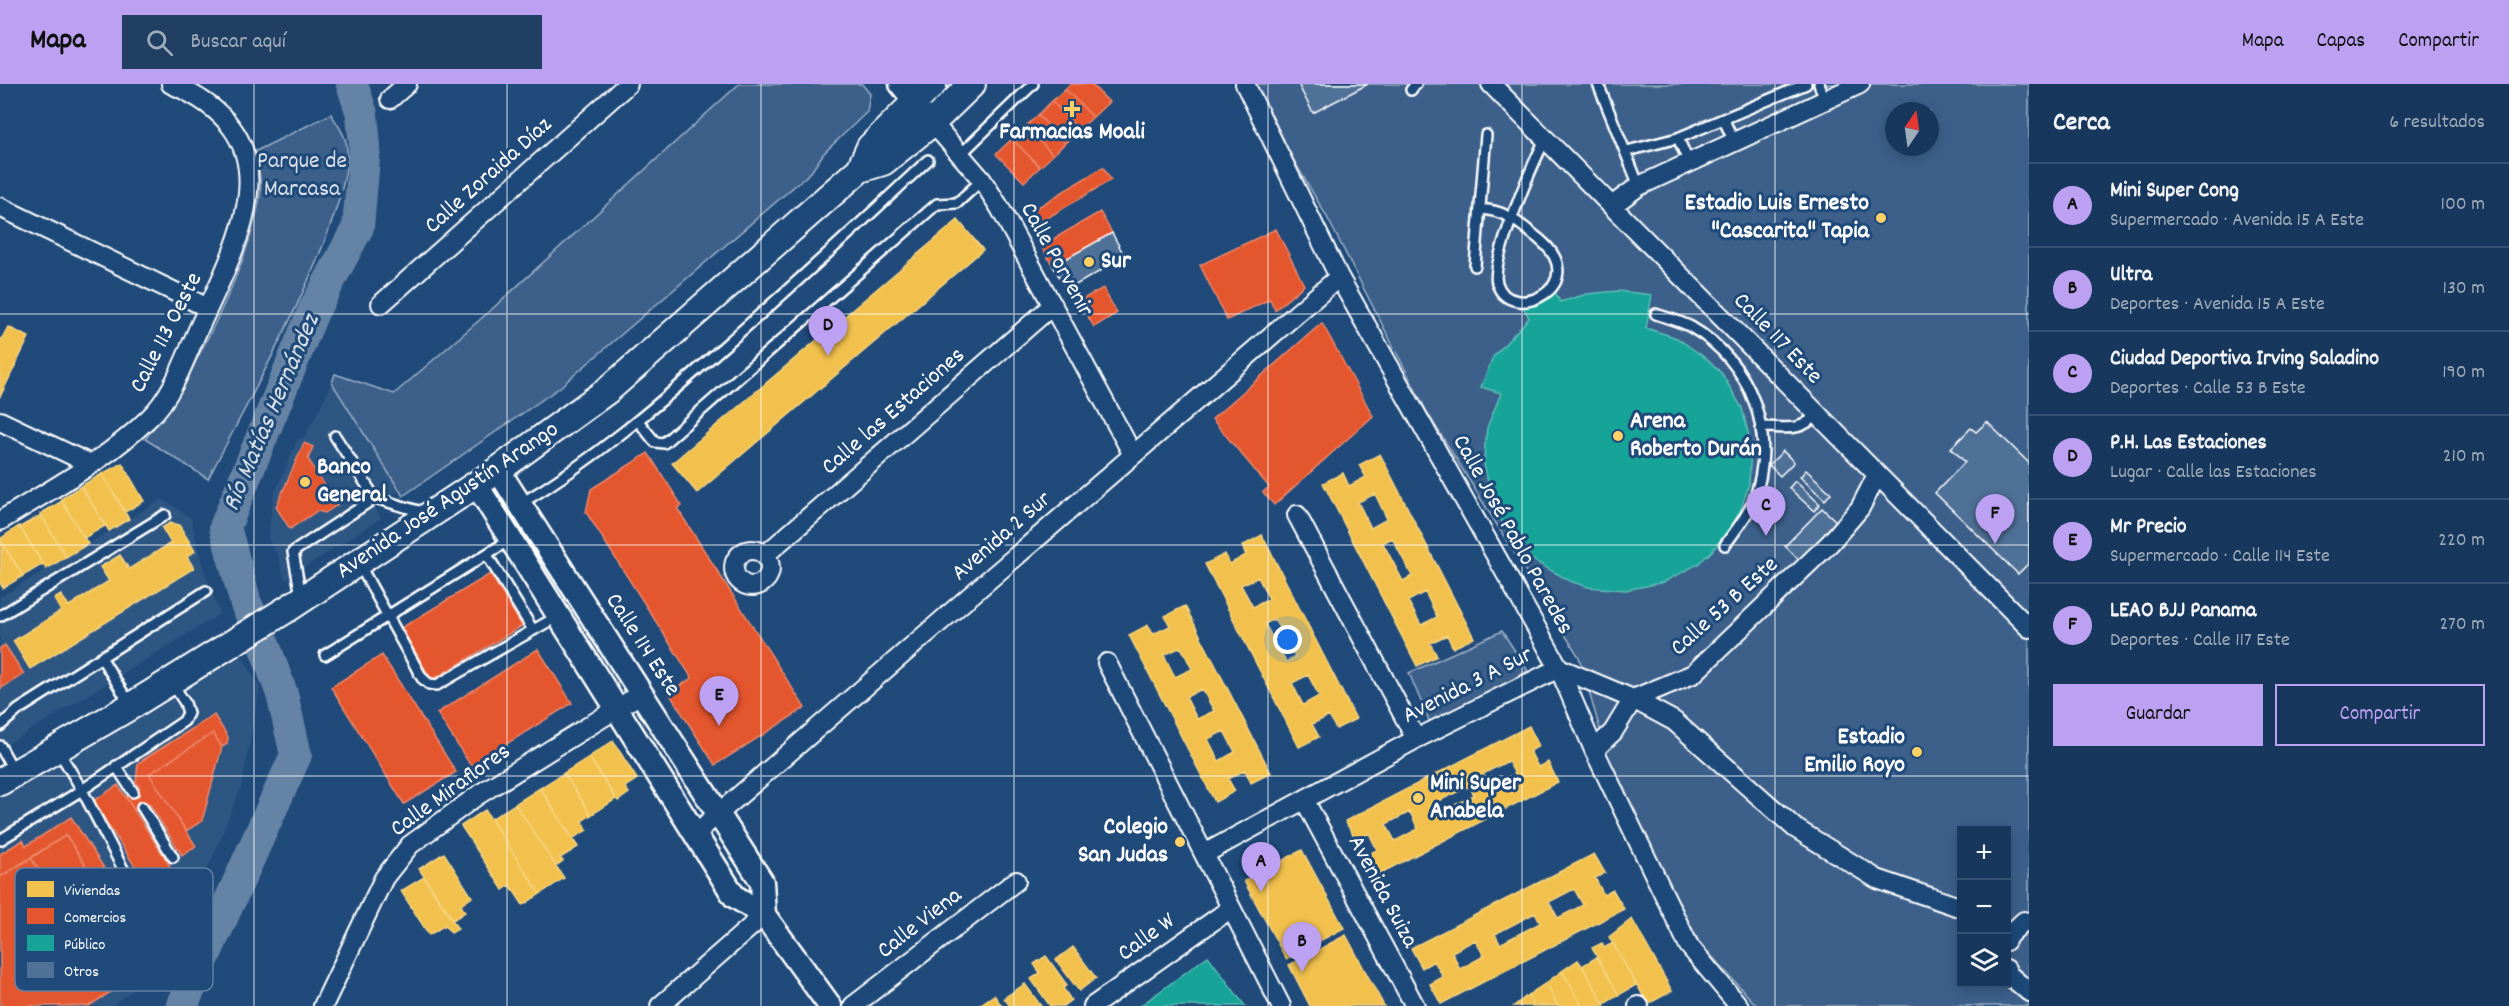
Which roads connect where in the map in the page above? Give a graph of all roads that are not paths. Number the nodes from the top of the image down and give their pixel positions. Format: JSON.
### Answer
{"nodes":[{"id":1,"x":171,"y":84,"type":"edge"},
{"id":2,"x":407,"y":84,"type":"edge"},
{"id":3,"x":628,"y":84,"type":"edge"},
{"id":4,"x":972,"y":84,"type":"edge"},
{"id":5,"x":1033,"y":84,"type":"edge"},
{"id":6,"x":1245,"y":84,"type":"edge"},
{"id":7,"x":1491,"y":84,"type":"edge"},
{"id":8,"x":1598,"y":84,"type":"edge"},
{"id":9,"x":1806,"y":84,"type":"edge"},
{"id":10,"x":1860,"y":84,"type":"edge"},
{"id":11,"x":916,"y":90,"type":"edge"},
{"id":12,"x":1822,"y":92,"type":"edge"},
{"id":13,"x":390,"y":99,"type":"dead end"},
{"id":14,"x":1768,"y":100,"type":"junction"},
{"id":15,"x":1724,"y":120,"type":"junction"},
{"id":16,"x":933,"y":122,"type":"junction"},
{"id":17,"x":1778,"y":122,"type":"junction"},
{"id":18,"x":1486,"y":135,"type":"dead end"},
{"id":19,"x":1546,"y":138,"type":"junction"},
{"id":20,"x":1678,"y":138,"type":"junction"},
{"id":21,"x":1734,"y":142,"type":"junction"},
{"id":22,"x":1627,"y":151,"type":"junction"},
{"id":23,"x":960,"y":155,"type":"junction"},
{"id":24,"x":928,"y":160,"type":"dead end"},
{"id":25,"x":1689,"y":163,"type":"junction"},
{"id":26,"x":860,"y":169,"type":"junction"},
{"id":27,"x":982,"y":180,"type":"junction"},
{"id":28,"x":1639,"y":186,"type":"junction"},
{"id":29,"x":1613,"y":205,"type":"junction"},
{"id":30,"x":0,"y":207,"type":"edge"},
{"id":31,"x":1480,"y":209,"type":"junction"},
{"id":32,"x":1513,"y":219,"type":"junction"},
{"id":33,"x":1475,"y":266,"type":"dead end"},
{"id":34,"x":1339,"y":277,"type":"junction"},
{"id":35,"x":381,"y":304,"type":"dead end"},
{"id":36,"x":1053,"y":305,"type":"junction"},
{"id":37,"x":208,"y":308,"type":"junction"},
{"id":38,"x":1656,"y":314,"type":"dead end"},
{"id":39,"x":1817,"y":414,"type":"junction"},
{"id":40,"x":0,"y":421,"type":"edge"},
{"id":41,"x":639,"y":422,"type":"junction"},
{"id":42,"x":1762,"y":427,"type":"junction"},
{"id":43,"x":335,"y":436,"type":"dead end"},
{"id":44,"x":1133,"y":455,"type":"junction"},
{"id":45,"x":90,"y":464,"type":"junction"},
{"id":46,"x":498,"y":470,"type":"junction"},
{"id":47,"x":1877,"y":475,"type":"junction"},
{"id":48,"x":476,"y":484,"type":"junction"},
{"id":49,"x":375,"y":498,"type":"junction"},
{"id":50,"x":520,"y":504,"type":"junction"},
{"id":51,"x":431,"y":514,"type":"junction"},
{"id":52,"x":165,"y":515,"type":"dead end"},
{"id":53,"x":1296,"y":515,"type":"dead end"},
{"id":54,"x":0,"y":520,"type":"edge"},
{"id":55,"x":511,"y":539,"type":"junction"},
{"id":56,"x":1725,"y":544,"type":"dead end"},
{"id":57,"x":487,"y":555,"type":"junction"},
{"id":58,"x":765,"y":555,"type":"dead end"},
{"id":59,"x":358,"y":562,"type":"junction"},
{"id":60,"x":206,"y":591,"type":"dead end"},
{"id":61,"x":297,"y":602,"type":"junction"},
{"id":62,"x":0,"y":616,"type":"edge"},
{"id":63,"x":559,"y":616,"type":"junction"},
{"id":64,"x":388,"y":617,"type":"junction"},
{"id":65,"x":2029,"y":628,"type":"edge"},
{"id":66,"x":533,"y":630,"type":"junction"},
{"id":67,"x":325,"y":655,"type":"dead end"},
{"id":68,"x":101,"y":657,"type":"junction"},
{"id":69,"x":1107,"y":663,"type":"dead end"},
{"id":70,"x":1559,"y":668,"type":"junction"},
{"id":71,"x":171,"y":681,"type":"junction"},
{"id":72,"x":642,"y":693,"type":"junction"},
{"id":73,"x":1633,"y":699,"type":"junction"},
{"id":74,"x":131,"y":706,"type":"junction"},
{"id":75,"x":617,"y":708,"type":"junction"},
{"id":76,"x":0,"y":726,"type":"edge"},
{"id":77,"x":1416,"y":739,"type":"junction"},
{"id":78,"x":0,"y":746,"type":"edge"},
{"id":79,"x":57,"y":748,"type":"junction"},
{"id":80,"x":1594,"y":750,"type":"junction"},
{"id":81,"x":116,"y":766,"type":"junction"},
{"id":82,"x":8,"y":778,"type":"edge"},
{"id":83,"x":82,"y":790,"type":"junction"},
{"id":84,"x":133,"y":792,"type":"dead end"},
{"id":85,"x":1305,"y":801,"type":"junction"},
{"id":86,"x":142,"y":807,"type":"dead end"},
{"id":87,"x":718,"y":814,"type":"junction"},
{"id":88,"x":696,"y":833,"type":"junction"},
{"id":89,"x":0,"y":840,"type":"edge"},
{"id":90,"x":1204,"y":854,"type":"junction"},
{"id":91,"x":173,"y":857,"type":"dead end"},
{"id":92,"x":122,"y":868,"type":"edge"},
{"id":93,"x":1016,"y":881,"type":"dead end"},
{"id":94,"x":1957,"y":906,"type":"edge"},
{"id":95,"x":1230,"y":909,"type":"junction"},
{"id":96,"x":764,"y":915,"type":"junction"},
{"id":97,"x":2022,"y":919,"type":"edge"},
{"id":98,"x":2010,"y":934,"type":"edge"},
{"id":99,"x":2011,"y":977,"type":"edge"},
{"id":100,"x":2029,"y":992,"type":"edge"},
{"id":101,"x":323,"y":1006,"type":"edge"},
{"id":102,"x":660,"y":1006,"type":"edge"},
{"id":103,"x":830,"y":1006,"type":"edge"},
{"id":104,"x":853,"y":1006,"type":"edge"},
{"id":105,"x":1094,"y":1006,"type":"edge"},
{"id":106,"x":1281,"y":1006,"type":"edge"},
{"id":107,"x":1415,"y":1006,"type":"edge"},
{"id":108,"x":1739,"y":1006,"type":"edge"}],
"edges":[{"from":1,"to":37,"type":"street","name":"Calle 113 Oeste"},
{"from":2,"to":13,"type":"street"},
{"from":3,"to":35,"type":"street","name":"Calle Zoraida Díaz"},
{"from":4,"to":16,"type":"main road","name":"Avenida José Agustín Arango"},
{"from":5,"to":23,"type":"lane"},
{"from":6,"to":34,"type":"street","name":"Calle José Pablo Paredes"},
{"from":7,"to":19,"type":"street","name":"Calle 117 Este"},
{"from":8,"to":22,"type":"lane"},
{"from":9,"to":14,"type":"lane"},
{"from":10,"to":12,"type":"street"},
{"from":11,"to":16,"type":"street","name":"Calle Porvenir"},
{"from":11,"to":26,"type":"main road","name":"Avenida José Agustín Arango"},
{"from":12,"to":17,"type":"street"},
{"from":14,"to":15,"type":"lane"},
{"from":14,"to":17,"type":"lane"},
{"from":15,"to":20,"type":"lane"},
{"from":15,"to":21,"type":"lane"},
{"from":16,"to":23,"type":"street","name":"Calle Porvenir"},
{"from":16,"to":26,"type":"main road","name":"Avenida José Agustín Arango"},
{"from":17,"to":21,"type":"street"},
{"from":18,"to":31,"type":"lane"},
{"from":19,"to":29,"type":"street","name":"Calle 117 Este"},
{"from":19,"to":32,"type":"lane"},
{"from":20,"to":22,"type":"lane"},
{"from":20,"to":25,"type":"lane"},
{"from":21,"to":25,"type":"street"},
{"from":22,"to":28,"type":"lane"},
{"from":23,"to":27,"type":"street","name":"Calle Porvenir"},
{"from":24,"to":41,"type":"lane"},
{"from":25,"to":28,"type":"street"},
{"from":26,"to":46,"type":"main road","name":"Avenida José Agustín Arango"},
{"from":27,"to":36,"type":"street","name":"Calle Porvenir"},
{"from":27,"to":41,"type":"lane"},
{"from":28,"to":29,"type":"street"},
{"from":29,"to":39,"type":"street","name":"Calle 117 Este"},
{"from":30,"to":37,"type":"street"},
{"from":31,"to":32,"type":"lane"},
{"from":31,"to":33,"type":"lane"},
{"from":32,"to":32,"type":"lane"},
{"from":34,"to":44,"type":"street","name":"Avenida 2 Sur"},
{"from":34,"to":70,"type":"street","name":"Calle José Pablo Paredes"},
{"from":36,"to":44,"type":"street","name":"Calle Porvenir"},
{"from":36,"to":58,"type":"street","name":"Calle las Estaciones"},
{"from":37,"to":45,"type":"street","name":"Calle 113 Oeste"},
{"from":38,"to":42,"type":"lane"},
{"from":39,"to":42,"type":"lane"},
{"from":39,"to":47,"type":"street","name":"Calle 117 Este"},
{"from":40,"to":45,"type":"street"},
{"from":41,"to":50,"type":"lane"},
{"from":42,"to":56,"type":"lane"},
{"from":43,"to":49,"type":"lane"},
{"from":44,"to":87,"type":"street","name":"Avenida 2 Sur"},
{"from":45,"to":54,"type":"street","name":"Calle 113 Oeste"},
{"from":46,"to":48,"type":"main road","name":"Avenida José Agustín Arango"},
{"from":46,"to":50,"type":"street","name":"Calle 114 Este"},
{"from":47,"to":65,"type":"street","name":"Calle 117 Este"},
{"from":47,"to":73,"type":"street","name":"Calle 53 B Este"},
{"from":48,"to":51,"type":"main road","name":"Avenida José Agustín Arango"},
{"from":48,"to":55,"type":"street"},
{"from":49,"to":51,"type":"lane"},
{"from":49,"to":61,"type":"lane"},
{"from":50,"to":72,"type":"street","name":"Calle 114 Este"},
{"from":51,"to":59,"type":"main road","name":"Avenida José Agustín Arango"},
{"from":52,"to":62,"type":"lane"},
{"from":53,"to":77,"type":"street"},
{"from":55,"to":57,"type":"lane"},
{"from":55,"to":63,"type":"street"},
{"from":57,"to":64,"type":"lane"},
{"from":57,"to":66,"type":"lane"},
{"from":59,"to":61,"type":"main road","name":"Avenida José Agustín Arango"},
{"from":59,"to":64,"type":"lane"},
{"from":60,"to":68,"type":"lane"},
{"from":61,"to":71,"type":"main road","name":"Avenida José Agustín Arango"},
{"from":63,"to":66,"type":"lane"},
{"from":63,"to":75,"type":"street"},
{"from":64,"to":66,"type":"lane"},
{"from":64,"to":67,"type":"lane"},
{"from":68,"to":74,"type":"lane"},
{"from":68,"to":76,"type":"lane"},
{"from":69,"to":90,"type":"street"},
{"from":70,"to":73,"type":"street","name":"Avenida 3 A Sur"},
{"from":70,"to":77,"type":"street","name":"Avenida 3 A Sur"},
{"from":70,"to":80,"type":"street","name":"Calle José Pablo Paredes"},
{"from":71,"to":74,"type":"main road","name":"Avenida José Agustín Arango"},
{"from":71,"to":81,"type":"lane"},
{"from":72,"to":75,"type":"street","name":"Calle Miraflores"},
{"from":72,"to":87,"type":"street","name":"Calle 114 Este"},
{"from":73,"to":80,"type":"street"},
{"from":73,"to":94,"type":"street","name":"Avenida 3 A Sur"},
{"from":74,"to":79,"type":"main road","name":"Avenida José Agustín Arango"},
{"from":75,"to":88,"type":"street"},
{"from":75,"to":101,"type":"street","name":"Calle Miraflores"},
{"from":77,"to":85,"type":"street","name":"Avenida 3 A Sur"},
{"from":78,"to":82,"type":"lane"},
{"from":79,"to":82,"type":"main road","name":"Avenida José Agustín Arango"},
{"from":79,"to":83,"type":"lane"},
{"from":80,"to":108,"type":"street","name":"Calle José Pablo Paredes"},
{"from":81,"to":83,"type":"lane"},
{"from":81,"to":84,"type":"lane"},
{"from":83,"to":89,"type":"lane"},
{"from":83,"to":92,"type":"lane"},
{"from":85,"to":90,"type":"street","name":"Avenida 3 A Sur"},
{"from":85,"to":107,"type":"street","name":"Avenida Suiza"},
{"from":86,"to":91,"type":"lane"},
{"from":87,"to":88,"type":"street","name":"Avenida 2 Sur"},
{"from":87,"to":96,"type":"street","name":"Calle 114 Este"},
{"from":88,"to":96,"type":"street"},
{"from":90,"to":95,"type":"street"},
{"from":93,"to":104,"type":"street","name":"Calle Viena"},
{"from":95,"to":105,"type":"street","name":"Calle W"},
{"from":95,"to":106,"type":"street"},
{"from":96,"to":102,"type":"street"},
{"from":96,"to":103,"type":"street"},
{"from":97,"to":98,"type":"street"},
{"from":99,"to":100,"type":"street"}]}
